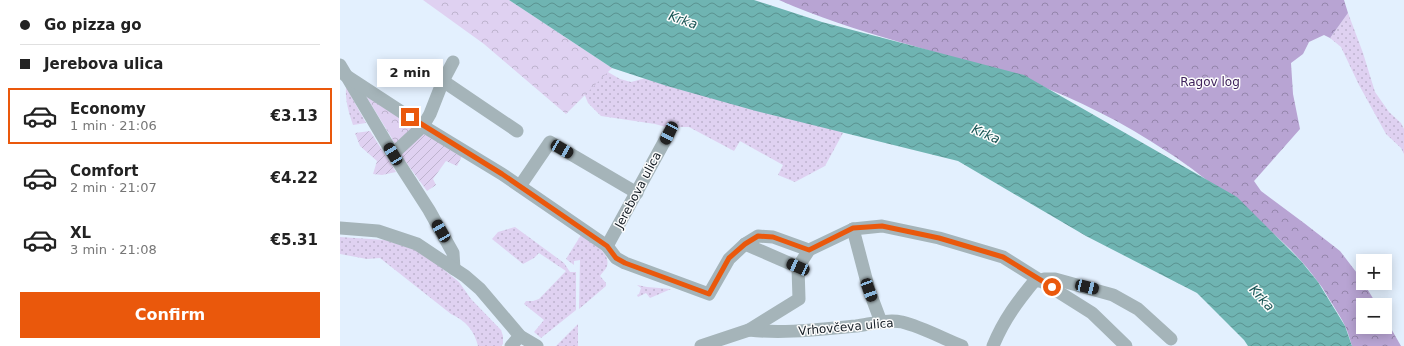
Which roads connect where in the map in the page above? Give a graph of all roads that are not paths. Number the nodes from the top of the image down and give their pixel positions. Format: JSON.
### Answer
{"nodes":[{"id":1,"x":453,"y":62,"type":"dead end"},
{"id":2,"x":343,"y":70,"type":"edge"},
{"id":3,"x":443,"y":81,"type":"junction"},
{"id":4,"x":423,"y":126,"type":"junction"},
{"id":5,"x":518,"y":130,"type":"dead end"},
{"id":6,"x":669,"y":133,"type":"dead end"},
{"id":7,"x":393,"y":154,"type":"junction"},
{"id":8,"x":520,"y":186,"type":"junction"},
{"id":9,"x":638,"y":192,"type":"junction"},
{"id":10,"x":340,"y":228,"type":"edge"},
{"id":11,"x":853,"y":228,"type":"junction"},
{"id":12,"x":745,"y":244,"type":"junction"},
{"id":13,"x":607,"y":246,"type":"junction"},
{"id":14,"x":809,"y":250,"type":"junction"},
{"id":15,"x":798,"y":267,"type":"junction"},
{"id":16,"x":454,"y":269,"type":"junction"},
{"id":17,"x":1037,"y":280,"type":"junction"},
{"id":18,"x":881,"y":322,"type":"junction"},
{"id":19,"x":749,"y":330,"type":"junction"},
{"id":20,"x":520,"y":336,"type":"junction"},
{"id":21,"x":1171,"y":339,"type":"dead end"},
{"id":22,"x":510,"y":346,"type":"edge"},
{"id":23,"x":536,"y":346,"type":"edge"},
{"id":24,"x":701,"y":346,"type":"edge"},
{"id":25,"x":962,"y":346,"type":"edge"},
{"id":26,"x":993,"y":346,"type":"edge"},
{"id":27,"x":1126,"y":346,"type":"edge"}],
"edges":[{"from":1,"to":3,"type":"street"},
{"from":2,"to":4,"type":"street"},
{"from":2,"to":7,"type":"street"},
{"from":3,"to":4,"type":"street"},
{"from":3,"to":5,"type":"street"},
{"from":4,"to":7,"type":"street"},
{"from":4,"to":8,"type":"street"},
{"from":6,"to":9,"type":"street","name":"Jerebova ulica"},
{"from":7,"to":16,"type":"street"},
{"from":8,"to":9,"type":"street"},
{"from":8,"to":13,"type":"street"},
{"from":9,"to":13,"type":"street","name":"Jerebova ulica"},
{"from":10,"to":16,"type":"street"},
{"from":11,"to":14,"type":"street"},
{"from":11,"to":17,"type":"street"},
{"from":11,"to":18,"type":"street"},
{"from":12,"to":13,"type":"street"},
{"from":12,"to":14,"type":"street"},
{"from":12,"to":15,"type":"street"},
{"from":14,"to":15,"type":"street"},
{"from":15,"to":19,"type":"street"},
{"from":16,"to":20,"type":"street"},
{"from":17,"to":21,"type":"street"},
{"from":17,"to":26,"type":"street"},
{"from":17,"to":27,"type":"street"},
{"from":18,"to":19,"type":"street","name":"Vrhovčeva ulica"},
{"from":18,"to":25,"type":"street","name":"Vrhovčeva ulica"},
{"from":19,"to":24,"type":"street"},
{"from":20,"to":22,"type":"street"},
{"from":20,"to":23,"type":"street"}]}
